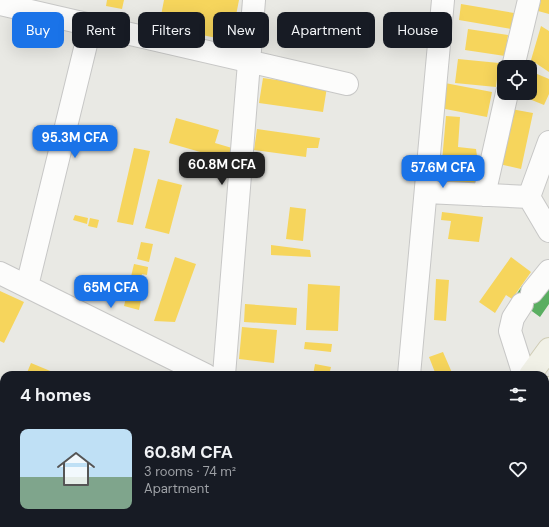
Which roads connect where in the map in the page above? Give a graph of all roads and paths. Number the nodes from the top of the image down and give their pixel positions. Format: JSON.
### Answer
{"nodes":[{"id":1,"x":254,"y":0,"type":"edge"},
{"id":2,"x":443,"y":0,"type":"edge"},
{"id":3,"x":529,"y":0,"type":"edge"},
{"id":4,"x":0,"y":4,"type":"edge"},
{"id":5,"x":72,"y":20,"type":"edge"},
{"id":6,"x":130,"y":33,"type":"edge"},
{"id":7,"x":85,"y":48,"type":"edge"},
{"id":8,"x":515,"y":60,"type":"edge"},
{"id":9,"x":249,"y":61,"type":"junction"},
{"id":10,"x":347,"y":84,"type":"dead end"},
{"id":11,"x":505,"y":100,"type":"edge"},
{"id":12,"x":549,"y":142,"type":"edge"},
{"id":13,"x":426,"y":192,"type":"junction"},
{"id":14,"x":484,"y":195,"type":"junction"},
{"id":15,"x":529,"y":197,"type":"junction"},
{"id":16,"x":549,"y":231,"type":"edge"},
{"id":17,"x":549,"y":271,"type":"edge"},
{"id":18,"x":0,"y":273,"type":"edge"},
{"id":19,"x":27,"y":286,"type":"junction"},
{"id":20,"x":549,"y":349,"type":"edge"},
{"id":21,"x":198,"y":371,"type":"edge"},
{"id":22,"x":224,"y":371,"type":"edge"},
{"id":23,"x":409,"y":371,"type":"edge"},
{"id":24,"x":523,"y":371,"type":"edge"},
{"id":25,"x":533,"y":371,"type":"edge"}],
"edges":[{"from":1,"to":9,"type":"street"},
{"from":2,"to":13,"type":"street"},
{"from":3,"to":8,"type":"street"},
{"from":4,"to":5,"type":"street"},
{"from":6,"to":9,"type":"street"},
{"from":7,"to":19,"type":"street"},
{"from":9,"to":10,"type":"street"},
{"from":9,"to":22,"type":"street"},
{"from":11,"to":14,"type":"street"},
{"from":12,"to":15,"type":"street"},
{"from":13,"to":14,"type":"street"},
{"from":13,"to":23,"type":"street"},
{"from":14,"to":15,"type":"street"},
{"from":15,"to":16,"type":"street"},
{"from":17,"to":24,"type":"street"},
{"from":18,"to":19,"type":"street"},
{"from":19,"to":21,"type":"street"},
{"from":20,"to":25,"type":"main road"}]}
